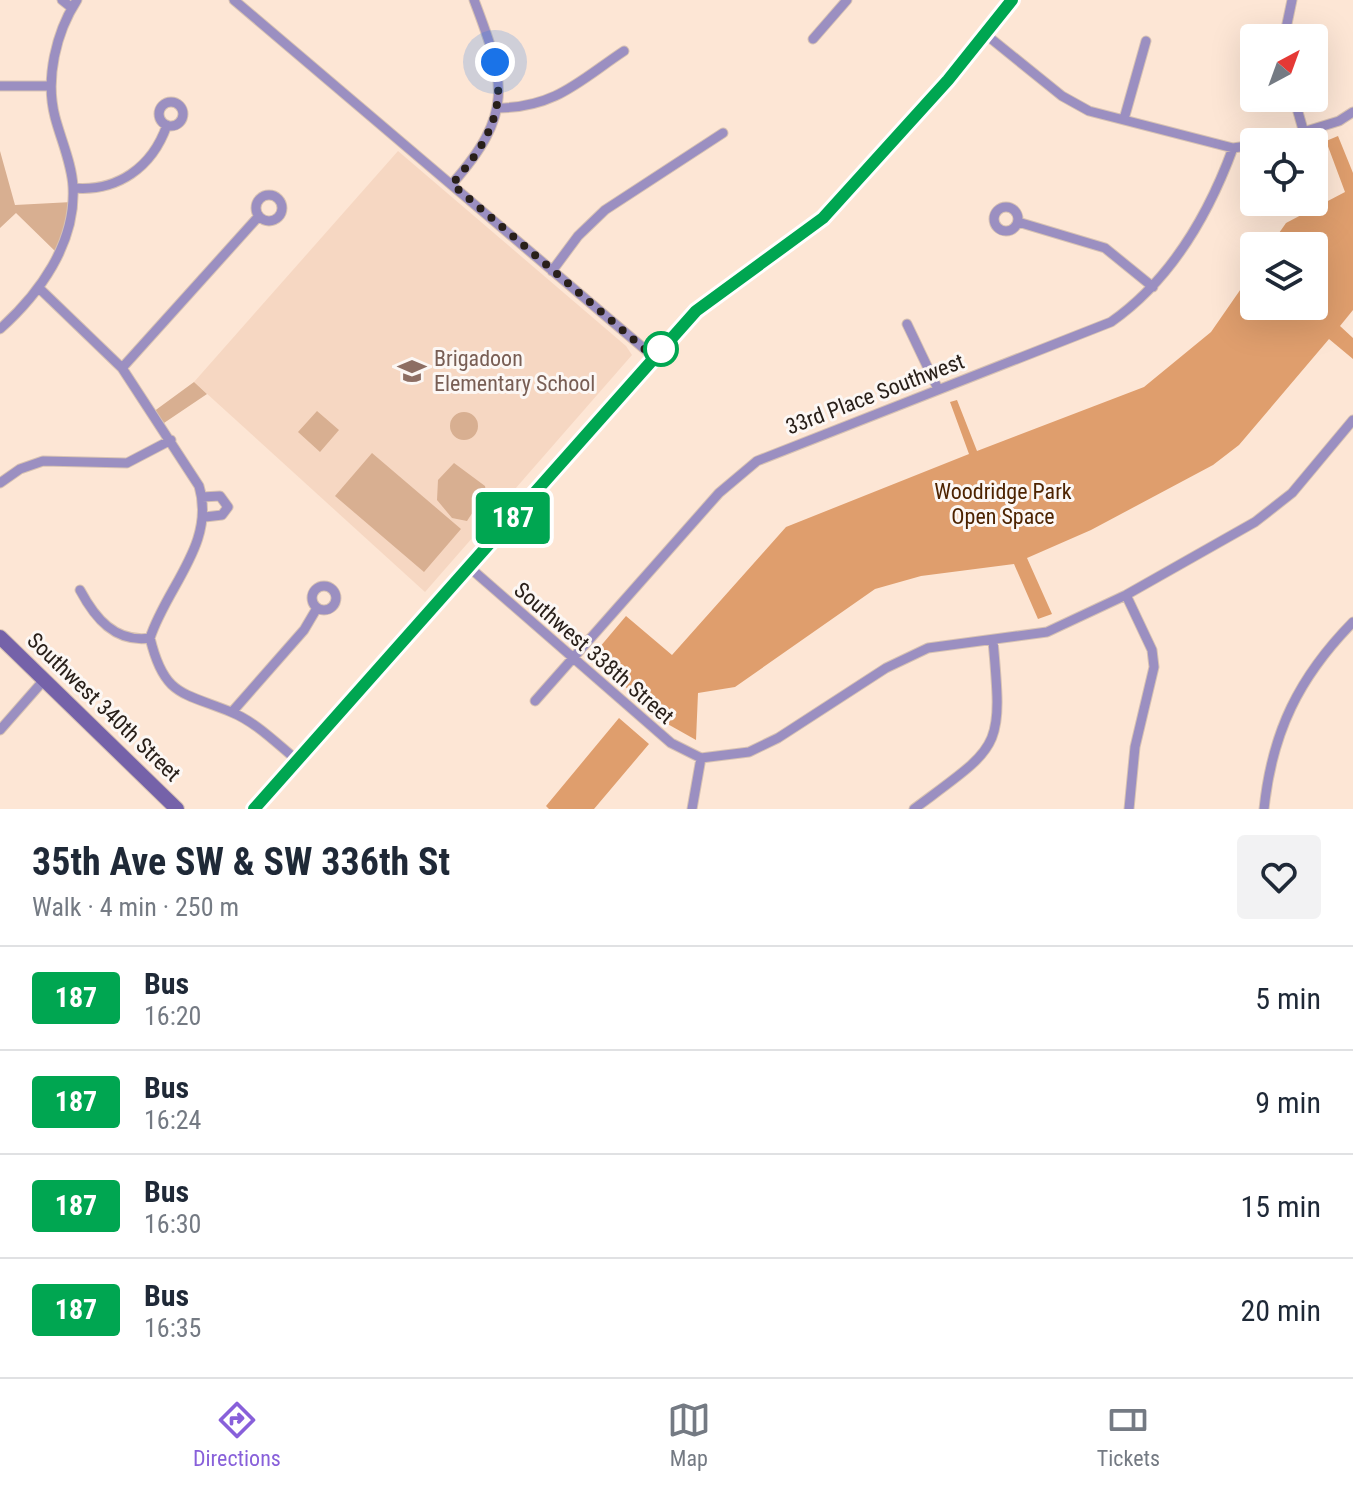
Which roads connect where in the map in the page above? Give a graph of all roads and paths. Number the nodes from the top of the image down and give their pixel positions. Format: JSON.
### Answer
{"nodes":[{"id":1,"x":62,"y":0,"type":"edge"},
{"id":2,"x":234,"y":0,"type":"edge"},
{"id":3,"x":474,"y":0,"type":"edge"},
{"id":4,"x":847,"y":0,"type":"edge"},
{"id":5,"x":1012,"y":0,"type":"edge"},
{"id":6,"x":1292,"y":0,"type":"edge"},
{"id":7,"x":74,"y":4,"type":"edge"},
{"id":8,"x":1287,"y":24,"type":"edge"},
{"id":9,"x":984,"y":33,"type":"junction"},
{"id":10,"x":813,"y":39,"type":"dead end"},
{"id":11,"x":1146,"y":41,"type":"dead end"},
{"id":12,"x":624,"y":51,"type":"dead end"},
{"id":13,"x":0,"y":86,"type":"edge"},
{"id":14,"x":50,"y":86,"type":"junction"},
{"id":15,"x":499,"y":108,"type":"junction"},
{"id":16,"x":1353,"y":112,"type":"edge"},
{"id":17,"x":1124,"y":119,"type":"junction"},
{"id":18,"x":167,"y":125,"type":"dead end"},
{"id":19,"x":1316,"y":128,"type":"edge"},
{"id":20,"x":723,"y":133,"type":"dead end"},
{"id":21,"x":1240,"y":147,"type":"edge"},
{"id":22,"x":1233,"y":148,"type":"junction"},
{"id":23,"x":452,"y":184,"type":"junction"},
{"id":24,"x":73,"y":188,"type":"junction"},
{"id":25,"x":259,"y":216,"type":"dead end"},
{"id":26,"x":1018,"y":222,"type":"dead end"},
{"id":27,"x":552,"y":271,"type":"junction"},
{"id":28,"x":1153,"y":287,"type":"junction"},
{"id":29,"x":40,"y":289,"type":"junction"},
{"id":30,"x":907,"y":324,"type":"dead end"},
{"id":31,"x":0,"y":329,"type":"edge"},
{"id":32,"x":654,"y":357,"type":"junction"},
{"id":33,"x":122,"y":368,"type":"junction"},
{"id":34,"x":938,"y":389,"type":"junction"},
{"id":35,"x":1353,"y":420,"type":"edge"},
{"id":36,"x":171,"y":440,"type":"junction"},
{"id":37,"x":0,"y":483,"type":"edge"},
{"id":38,"x":203,"y":501,"type":"junction"},
{"id":39,"x":205,"y":517,"type":"junction"},
{"id":40,"x":469,"y":567,"type":"junction"},
{"id":41,"x":80,"y":590,"type":"dead end"},
{"id":42,"x":1126,"y":595,"type":"junction"},
{"id":43,"x":317,"y":608,"type":"dead end"},
{"id":44,"x":1353,"y":622,"type":"edge"},
{"id":45,"x":0,"y":637,"type":"edge"},
{"id":46,"x":150,"y":638,"type":"junction"},
{"id":47,"x":993,"y":641,"type":"junction"},
{"id":48,"x":574,"y":658,"type":"junction"},
{"id":49,"x":44,"y":680,"type":"junction"},
{"id":50,"x":535,"y":701,"type":"dead end"},
{"id":51,"x":232,"y":712,"type":"junction"},
{"id":52,"x":0,"y":730,"type":"edge"},
{"id":53,"x":701,"y":758,"type":"junction"},
{"id":54,"x":297,"y":760,"type":"junction"},
{"id":55,"x":177,"y":809,"type":"edge"},
{"id":56,"x":254,"y":809,"type":"edge"},
{"id":57,"x":692,"y":809,"type":"edge"},
{"id":58,"x":914,"y":809,"type":"edge"},
{"id":59,"x":1129,"y":809,"type":"edge"},
{"id":60,"x":1264,"y":809,"type":"edge"}],
"edges":[{"from":1,"to":7,"type":"street"},
{"from":2,"to":23,"type":"street"},
{"from":3,"to":15,"type":"street"},
{"from":4,"to":10,"type":"street"},
{"from":5,"to":9,"type":"street"},
{"from":6,"to":8,"type":"street"},
{"from":7,"to":14,"type":"street"},
{"from":9,"to":17,"type":"street"},
{"from":9,"to":32,"type":"street"},
{"from":11,"to":17,"type":"street"},
{"from":12,"to":15,"type":"street"},
{"from":13,"to":14,"type":"street"},
{"from":14,"to":24,"type":"street"},
{"from":15,"to":23,"type":"street"},
{"from":16,"to":19,"type":"street"},
{"from":17,"to":22,"type":"street"},
{"from":18,"to":24,"type":"street"},
{"from":20,"to":27,"type":"street"},
{"from":21,"to":22,"type":"street"},
{"from":22,"to":28,"type":"street","name":"33rd Place Southwest"},
{"from":23,"to":27,"type":"street"},
{"from":24,"to":29,"type":"street"},
{"from":25,"to":33,"type":"street"},
{"from":26,"to":28,"type":"street"},
{"from":27,"to":32,"type":"street"},
{"from":28,"to":34,"type":"street","name":"33rd Place Southwest"},
{"from":29,"to":31,"type":"street"},
{"from":29,"to":33,"type":"street"},
{"from":30,"to":34,"type":"street"},
{"from":32,"to":40,"type":"street"},
{"from":33,"to":36,"type":"street"},
{"from":34,"to":48,"type":"street","name":"33rd Place Southwest"},
{"from":35,"to":42,"type":"street"},
{"from":36,"to":37,"type":"street"},
{"from":36,"to":38,"type":"street"},
{"from":38,"to":39,"type":"street"},
{"from":38,"to":39,"type":"street"},
{"from":39,"to":46,"type":"street"},
{"from":40,"to":48,"type":"street","name":"Southwest 338th Street"},
{"from":40,"to":54,"type":"street"},
{"from":41,"to":46,"type":"street"},
{"from":42,"to":47,"type":"street"},
{"from":42,"to":59,"type":"street"},
{"from":43,"to":51,"type":"street"},
{"from":44,"to":60,"type":"street"},
{"from":45,"to":49,"type":"main road","name":"Southwest 340th Street"},
{"from":46,"to":51,"type":"street"},
{"from":47,"to":53,"type":"street"},
{"from":47,"to":58,"type":"street"},
{"from":48,"to":50,"type":"street","name":"33rd Place Southwest"},
{"from":48,"to":53,"type":"street","name":"Southwest 338th Street"},
{"from":49,"to":52,"type":"street"},
{"from":49,"to":55,"type":"main road","name":"Southwest 340th Street"},
{"from":51,"to":54,"type":"street"},
{"from":53,"to":57,"type":"street"},
{"from":54,"to":56,"type":"street"}]}
